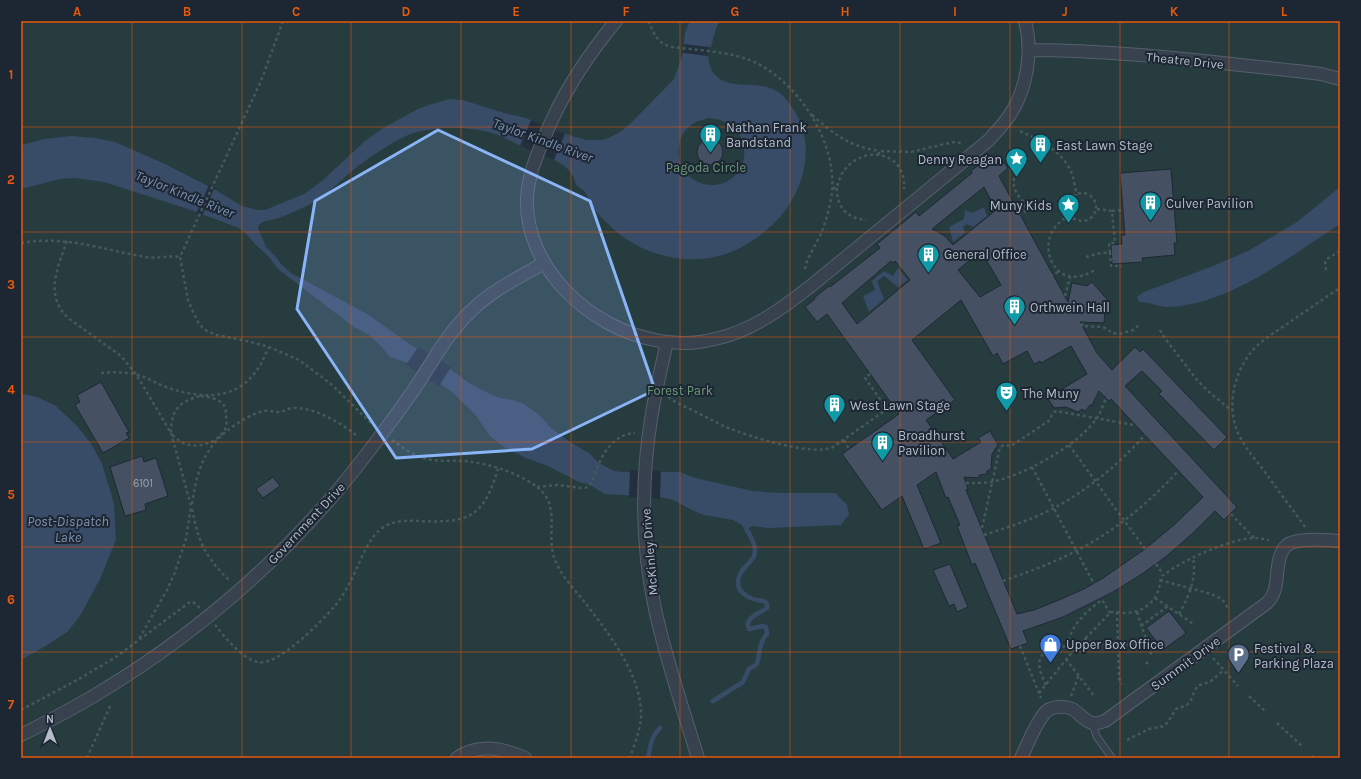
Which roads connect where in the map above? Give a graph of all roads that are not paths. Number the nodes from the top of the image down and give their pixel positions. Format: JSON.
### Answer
{"nodes":[{"id":1,"x":616,"y":21,"type":"edge"},
{"id":2,"x":1025,"y":21,"type":"edge"},
{"id":3,"x":1029,"y":50,"type":"junction"},
{"id":4,"x":1340,"y":79,"type":"edge"},
{"id":5,"x":544,"y":263,"type":"junction"},
{"id":6,"x":667,"y":342,"type":"junction"},
{"id":7,"x":1340,"y":541,"type":"edge"},
{"id":8,"x":1092,"y":723,"type":"junction"},
{"id":9,"x":21,"y":735,"type":"edge"},
{"id":10,"x":457,"y":758,"type":"edge"},
{"id":11,"x":525,"y":758,"type":"edge"},
{"id":12,"x":698,"y":758,"type":"edge"},
{"id":13,"x":1022,"y":758,"type":"edge"},
{"id":14,"x":1112,"y":758,"type":"edge"}],
"edges":[{"from":1,"to":5,"type":"street"},
{"from":2,"to":3,"type":"street"},
{"from":3,"to":4,"type":"street","name":"Theatre Drive"},
{"from":3,"to":6,"type":"street"},
{"from":5,"to":6,"type":"street"},
{"from":5,"to":9,"type":"street","name":"Government Drive"},
{"from":6,"to":12,"type":"street","name":"McKinley Drive"},
{"from":7,"to":8,"type":"street","name":"Summit Drive"},
{"from":8,"to":13,"type":"street"},
{"from":8,"to":14,"type":"lane"},
{"from":10,"to":11,"type":"street"}]}
